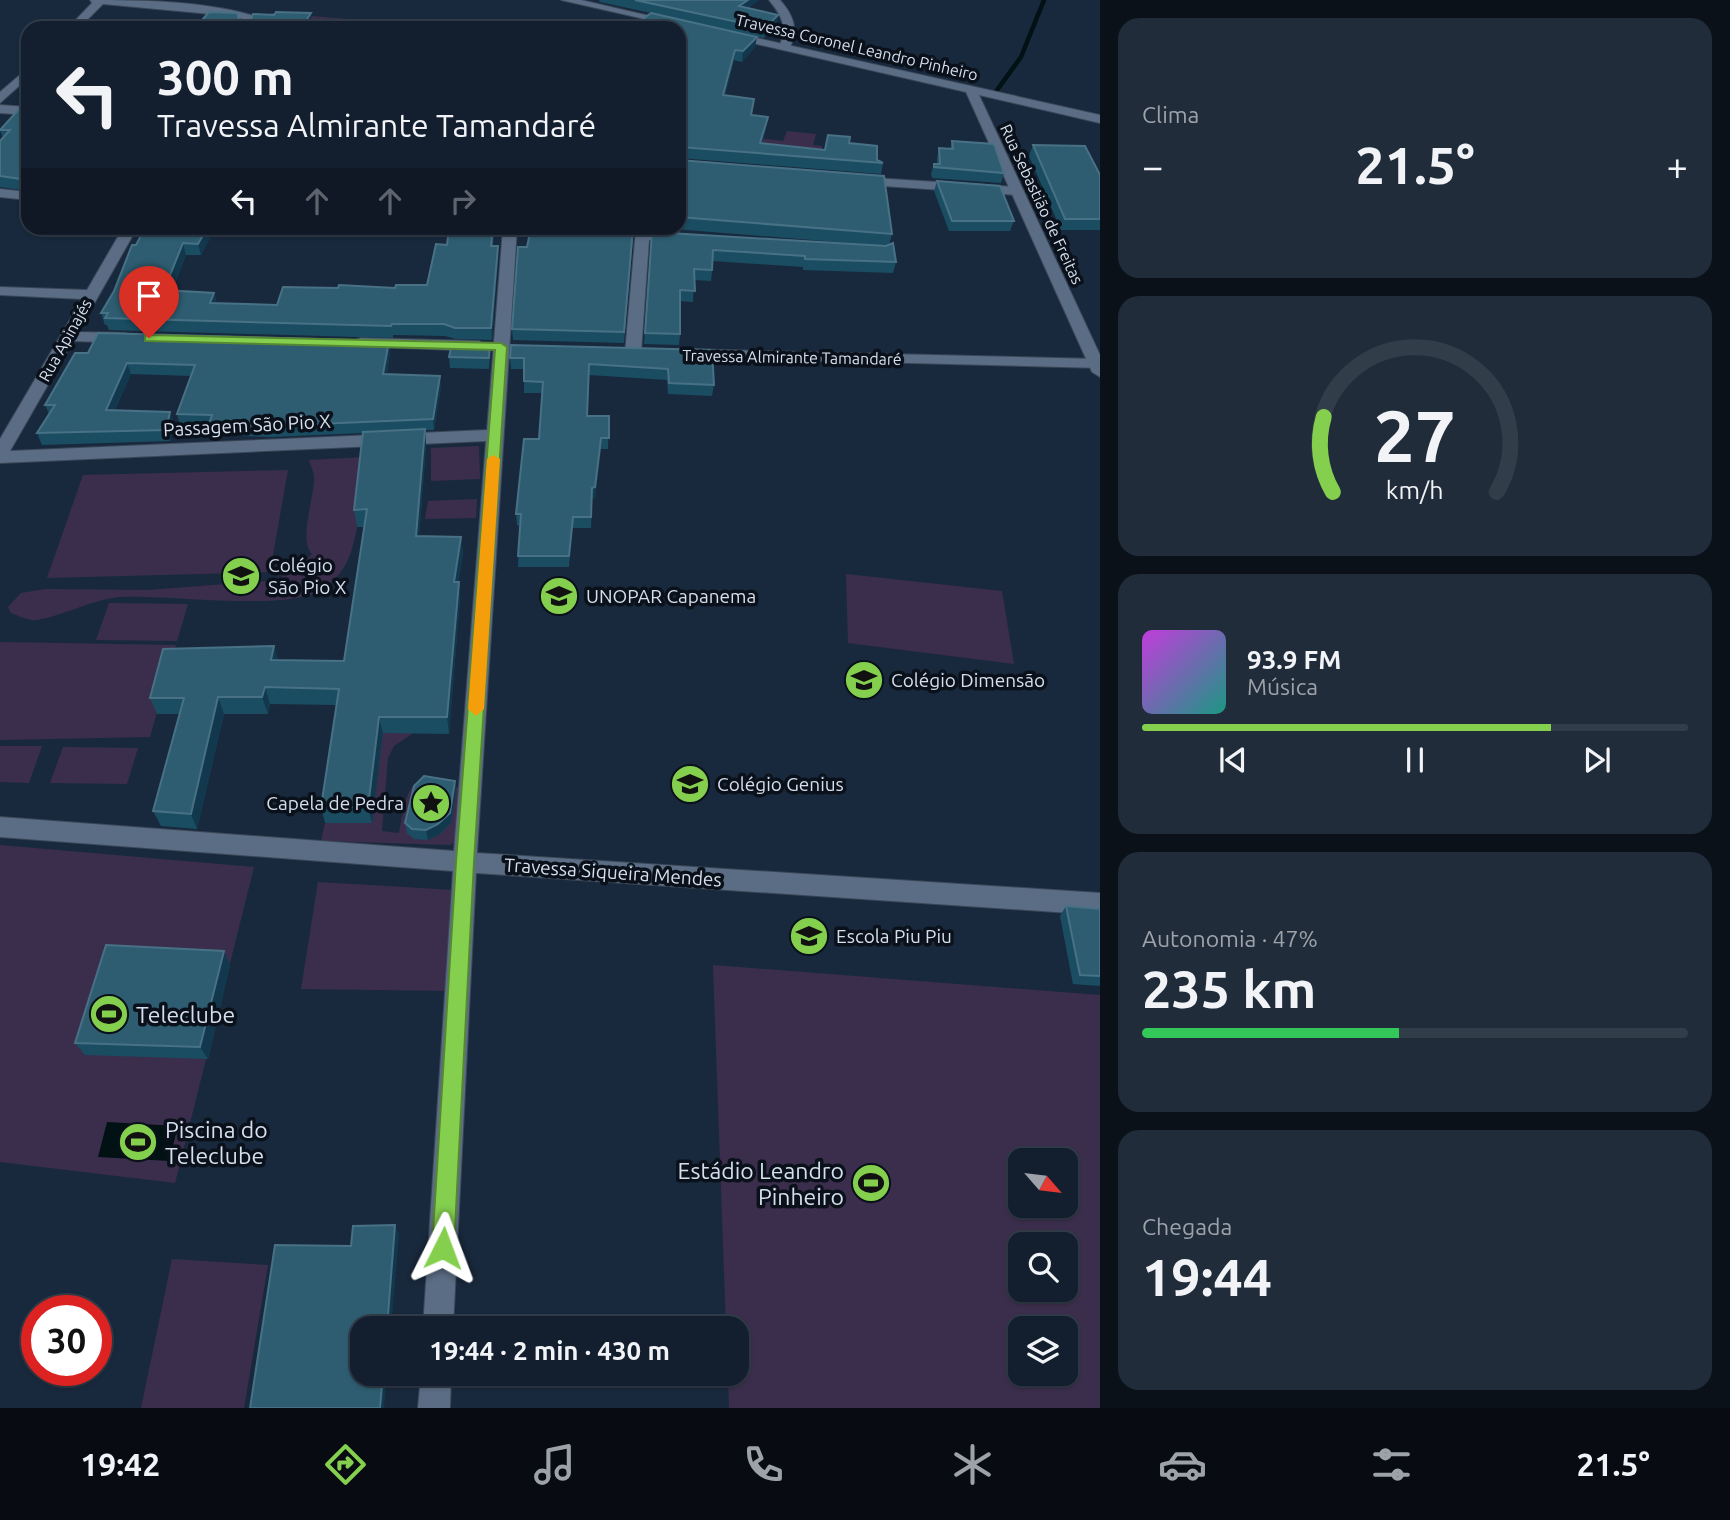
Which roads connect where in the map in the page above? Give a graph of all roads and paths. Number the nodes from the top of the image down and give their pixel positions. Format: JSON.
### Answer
{"nodes":[{"id":1,"x":95,"y":0,"type":"edge"},
{"id":2,"x":566,"y":0,"type":"edge"},
{"id":3,"x":774,"y":0,"type":"edge"},
{"id":4,"x":101,"y":1,"type":"edge"},
{"id":5,"x":590,"y":2,"type":"edge"},
{"id":6,"x":80,"y":21,"type":"edge"},
{"id":7,"x":249,"y":21,"type":"edge"},
{"id":8,"x":659,"y":21,"type":"edge"},
{"id":9,"x":714,"y":32,"type":"edge"},
{"id":10,"x":785,"y":47,"type":"junction"},
{"id":11,"x":21,"y":79,"type":"edge"},
{"id":12,"x":970,"y":88,"type":"junction"},
{"id":13,"x":0,"y":99,"type":"edge"},
{"id":14,"x":0,"y":109,"type":"edge"},
{"id":15,"x":21,"y":110,"type":"edge"},
{"id":16,"x":1100,"y":119,"type":"edge"},
{"id":17,"x":845,"y":180,"type":"edge"},
{"id":18,"x":1017,"y":191,"type":"junction"},
{"id":19,"x":0,"y":193,"type":"edge"},
{"id":20,"x":21,"y":194,"type":"edge"},
{"id":21,"x":126,"y":235,"type":"edge"},
{"id":22,"x":510,"y":235,"type":"edge"},
{"id":23,"x":643,"y":235,"type":"edge"},
{"id":24,"x":670,"y":235,"type":"edge"},
{"id":25,"x":691,"y":238,"type":"edge"},
{"id":26,"x":0,"y":291,"type":"edge"},
{"id":27,"x":90,"y":295,"type":"junction"},
{"id":28,"x":68,"y":336,"type":"junction"},
{"id":29,"x":138,"y":338,"type":"edge"},
{"id":30,"x":347,"y":343,"type":"edge"},
{"id":31,"x":508,"y":347,"type":"junction"},
{"id":32,"x":1098,"y":368,"type":"edge"},
{"id":33,"x":495,"y":435,"type":"junction"},
{"id":34,"x":2,"y":448,"type":"edge"},
{"id":35,"x":0,"y":827,"type":"edge"},
{"id":36,"x":465,"y":862,"type":"junction"},
{"id":37,"x":1100,"y":904,"type":"edge"},
{"id":38,"x":439,"y":1316,"type":"edge"},
{"id":39,"x":435,"y":1386,"type":"edge"},
{"id":40,"x":434,"y":1408,"type":"edge"}],
"edges":[{"from":1,"to":4,"type":"street"},
{"from":2,"to":5,"type":"street"},
{"from":3,"to":10,"type":"street"},
{"from":4,"to":6,"type":"street"},
{"from":4,"to":7,"type":"street"},
{"from":5,"to":8,"type":"street"},
{"from":9,"to":10,"type":"street","name":"Travessa Coronel Leandro Pinheiro"},
{"from":10,"to":12,"type":"street","name":"Travessa Coronel Leandro Pinheiro"},
{"from":11,"to":13,"type":"street"},
{"from":12,"to":16,"type":"street","name":"Travessa Coronel Leandro Pinheiro"},
{"from":12,"to":18,"type":"street","name":"Rua Sebastião de Freitas"},
{"from":14,"to":15,"type":"street"},
{"from":17,"to":18,"type":"street"},
{"from":18,"to":32,"type":"street","name":"Rua Sebastião de Freitas"},
{"from":19,"to":20,"type":"street"},
{"from":21,"to":27,"type":"street","name":"Rua Apinajés"},
{"from":22,"to":31,"type":"street"},
{"from":23,"to":32,"type":"street","name":"Travessa Almirante Tamandaré"},
{"from":24,"to":25,"type":"street"},
{"from":26,"to":27,"type":"street"},
{"from":27,"to":28,"type":"street","name":"Rua Apinajés"},
{"from":28,"to":29,"type":"street"},
{"from":28,"to":34,"type":"street","name":"Rua Apinajés"},
{"from":30,"to":31,"type":"street"},
{"from":31,"to":33,"type":"street"},
{"from":33,"to":34,"type":"street","name":"Passagem São Pio X"},
{"from":33,"to":36,"type":"street"},
{"from":35,"to":36,"type":"street","name":"Travessa Siqueira Mendes"},
{"from":36,"to":37,"type":"street","name":"Travessa Siqueira Mendes"},
{"from":36,"to":38,"type":"street"},
{"from":39,"to":40,"type":"street"}]}
